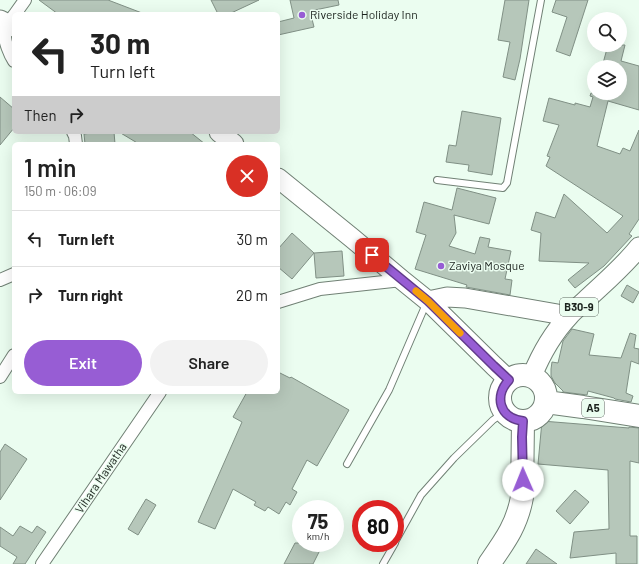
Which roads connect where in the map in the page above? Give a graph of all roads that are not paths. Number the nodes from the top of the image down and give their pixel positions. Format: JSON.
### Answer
{"nodes":[{"id":1,"x":24,"y":0,"type":"edge"},
{"id":2,"x":540,"y":0,"type":"edge"},
{"id":3,"x":16,"y":12,"type":"edge"},
{"id":4,"x":10,"y":20,"type":"edge"},
{"id":5,"x":12,"y":58,"type":"edge"},
{"id":6,"x":222,"y":134,"type":"edge"},
{"id":7,"x":232,"y":142,"type":"edge"},
{"id":8,"x":280,"y":180,"type":"edge"},
{"id":9,"x":437,"y":180,"type":"dead end"},
{"id":10,"x":639,"y":247,"type":"edge"},
{"id":11,"x":12,"y":275,"type":"edge"},
{"id":12,"x":0,"y":280,"type":"edge"},
{"id":13,"x":402,"y":280,"type":"junction"},
{"id":14,"x":280,"y":301,"type":"edge"},
{"id":15,"x":428,"y":301,"type":"junction"},
{"id":16,"x":569,"y":316,"type":"junction"},
{"id":17,"x":12,"y":358,"type":"edge"},
{"id":18,"x":532,"y":376,"type":"junction"},
{"id":19,"x":0,"y":377,"type":"edge"},
{"id":20,"x":509,"y":380,"type":"junction"},
{"id":21,"x":159,"y":394,"type":"edge"},
{"id":22,"x":546,"y":402,"type":"junction"},
{"id":23,"x":514,"y":416,"type":"junction"},
{"id":24,"x":639,"y":416,"type":"edge"},
{"id":25,"x":347,"y":464,"type":"dead end"},
{"id":26,"x":404,"y":527,"type":"edge"},
{"id":27,"x":390,"y":552,"type":"edge"},
{"id":28,"x":42,"y":564,"type":"edge"},
{"id":29,"x":383,"y":564,"type":"edge"},
{"id":30,"x":489,"y":564,"type":"edge"}],
"edges":[{"from":1,"to":3,"type":"street"},
{"from":2,"to":9,"type":"lane"},
{"from":4,"to":5,"type":"street"},
{"from":6,"to":7,"type":"main road"},
{"from":8,"to":13,"type":"main road"},
{"from":10,"to":16,"type":"main road","number":"B30-9"},
{"from":11,"to":12,"type":"street"},
{"from":13,"to":14,"type":"street"},
{"from":13,"to":15,"type":"main road"},
{"from":15,"to":16,"type":"main road"},
{"from":15,"to":20,"type":"main road"},
{"from":15,"to":25,"type":"lane"},
{"from":16,"to":18,"type":"main road","number":"B30-9"},
{"from":17,"to":19,"type":"street"},
{"from":18,"to":20,"type":"highway"},
{"from":18,"to":22,"type":"highway"},
{"from":20,"to":23,"type":"highway"},
{"from":21,"to":28,"type":"street","name":"Vihara Mawatha"},
{"from":22,"to":23,"type":"highway"},
{"from":22,"to":24,"type":"highway","number":"A5"},
{"from":23,"to":26,"type":"lane"},
{"from":23,"to":30,"type":"highway"},
{"from":27,"to":29,"type":"lane"}]}
